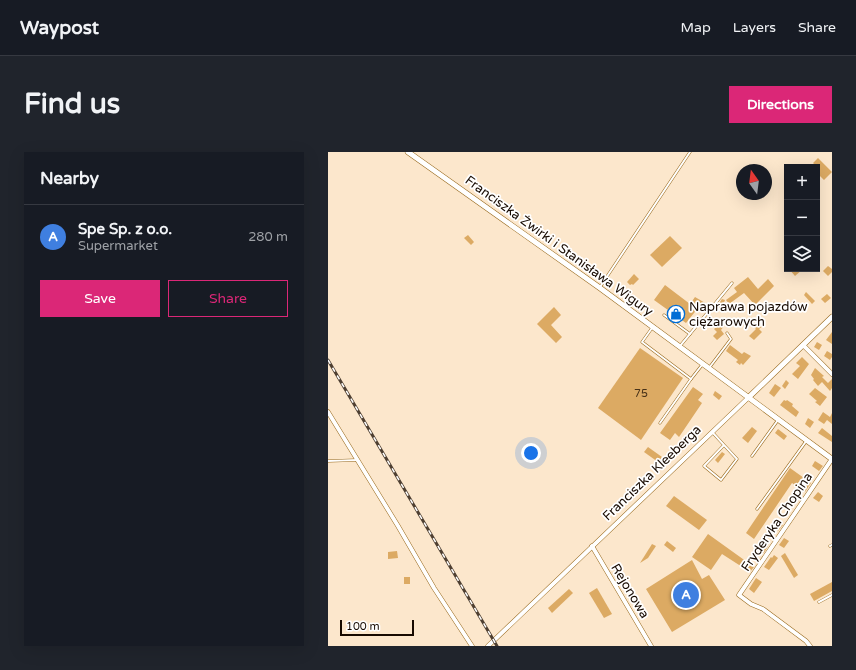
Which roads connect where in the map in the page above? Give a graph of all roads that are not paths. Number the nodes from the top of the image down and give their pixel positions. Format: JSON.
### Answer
{"nodes":[{"id":1,"x":408,"y":152,"type":"edge"},
{"id":2,"x":690,"y":152,"type":"edge"},
{"id":3,"x":732,"y":283,"type":"dead end"},
{"id":4,"x":600,"y":288,"type":"junction"},
{"id":5,"x":664,"y":315,"type":"dead end"},
{"id":6,"x":832,"y":317,"type":"edge"},
{"id":7,"x":653,"y":327,"type":"junction"},
{"id":8,"x":727,"y":333,"type":"dead end"},
{"id":9,"x":690,"y":334,"type":"junction"},
{"id":10,"x":803,"y":346,"type":"junction"},
{"id":11,"x":679,"y":347,"type":"junction"},
{"id":12,"x":702,"y":364,"type":"junction"},
{"id":13,"x":709,"y":368,"type":"junction"},
{"id":14,"x":832,"y":374,"type":"edge"},
{"id":15,"x":691,"y":379,"type":"junction"},
{"id":16,"x":749,"y":397,"type":"junction"},
{"id":17,"x":328,"y":412,"type":"edge"},
{"id":18,"x":779,"y":419,"type":"junction"},
{"id":19,"x":660,"y":423,"type":"dead end"},
{"id":20,"x":712,"y":432,"type":"junction"},
{"id":21,"x":807,"y":440,"type":"junction"},
{"id":22,"x":724,"y":445,"type":"junction"},
{"id":23,"x":752,"y":456,"type":"dead end"},
{"id":24,"x":832,"y":459,"type":"edge"},
{"id":25,"x":357,"y":460,"type":"junction"},
{"id":26,"x":328,"y":461,"type":"edge"},
{"id":27,"x":757,"y":509,"type":"dead end"},
{"id":28,"x":592,"y":546,"type":"junction"},
{"id":29,"x":832,"y":595,"type":"edge"},
{"id":30,"x":819,"y":602,"type":"dead end"},
{"id":31,"x":472,"y":646,"type":"edge"},
{"id":32,"x":488,"y":646,"type":"edge"},
{"id":33,"x":651,"y":646,"type":"edge"},
{"id":34,"x":810,"y":646,"type":"edge"}],
"edges":[{"from":1,"to":4,"type":"street","name":"Franciszka Żwirki i Stanisława Wigury"},
{"from":2,"to":4,"type":"lane"},
{"from":3,"to":9,"type":"lane"},
{"from":4,"to":7,"type":"street","name":"Franciszka Żwirki i Stanisława Wigury"},
{"from":5,"to":9,"type":"lane"},
{"from":6,"to":10,"type":"street","name":"Franciszka Kleeberga"},
{"from":7,"to":11,"type":"street","name":"Franciszka Żwirki i Stanisława Wigury"},
{"from":7,"to":15,"type":"lane"},
{"from":8,"to":13,"type":"lane"},
{"from":9,"to":11,"type":"lane"},
{"from":10,"to":14,"type":"street"},
{"from":10,"to":16,"type":"street","name":"Franciszka Kleeberga"},
{"from":11,"to":12,"type":"street","name":"Franciszka Żwirki i Stanisława Wigury"},
{"from":12,"to":13,"type":"street","name":"Franciszka Żwirki i Stanisława Wigury"},
{"from":12,"to":15,"type":"lane"},
{"from":13,"to":16,"type":"street","name":"Franciszka Żwirki i Stanisława Wigury"},
{"from":15,"to":19,"type":"lane"},
{"from":16,"to":18,"type":"street","name":"Franciszka Żwirki i Stanisława Wigury"},
{"from":16,"to":20,"type":"street","name":"Franciszka Kleeberga"},
{"from":17,"to":25,"type":"street"},
{"from":18,"to":21,"type":"street","name":"Franciszka Żwirki i Stanisława Wigury"},
{"from":18,"to":23,"type":"lane"},
{"from":20,"to":22,"type":"lane"},
{"from":20,"to":28,"type":"street","name":"Franciszka Kleeberga"},
{"from":21,"to":24,"type":"street","name":"Franciszka Żwirki i Stanisława Wigury"},
{"from":21,"to":27,"type":"lane"},
{"from":22,"to":22,"type":"lane"},
{"from":24,"to":34,"type":"street","name":"Fryderyka Chopina"},
{"from":25,"to":26,"type":"lane"},
{"from":25,"to":31,"type":"street"},
{"from":28,"to":32,"type":"street","name":"Franciszka Kleeberga"},
{"from":28,"to":33,"type":"street","name":"Rejonowa"},
{"from":29,"to":30,"type":"lane"}]}
